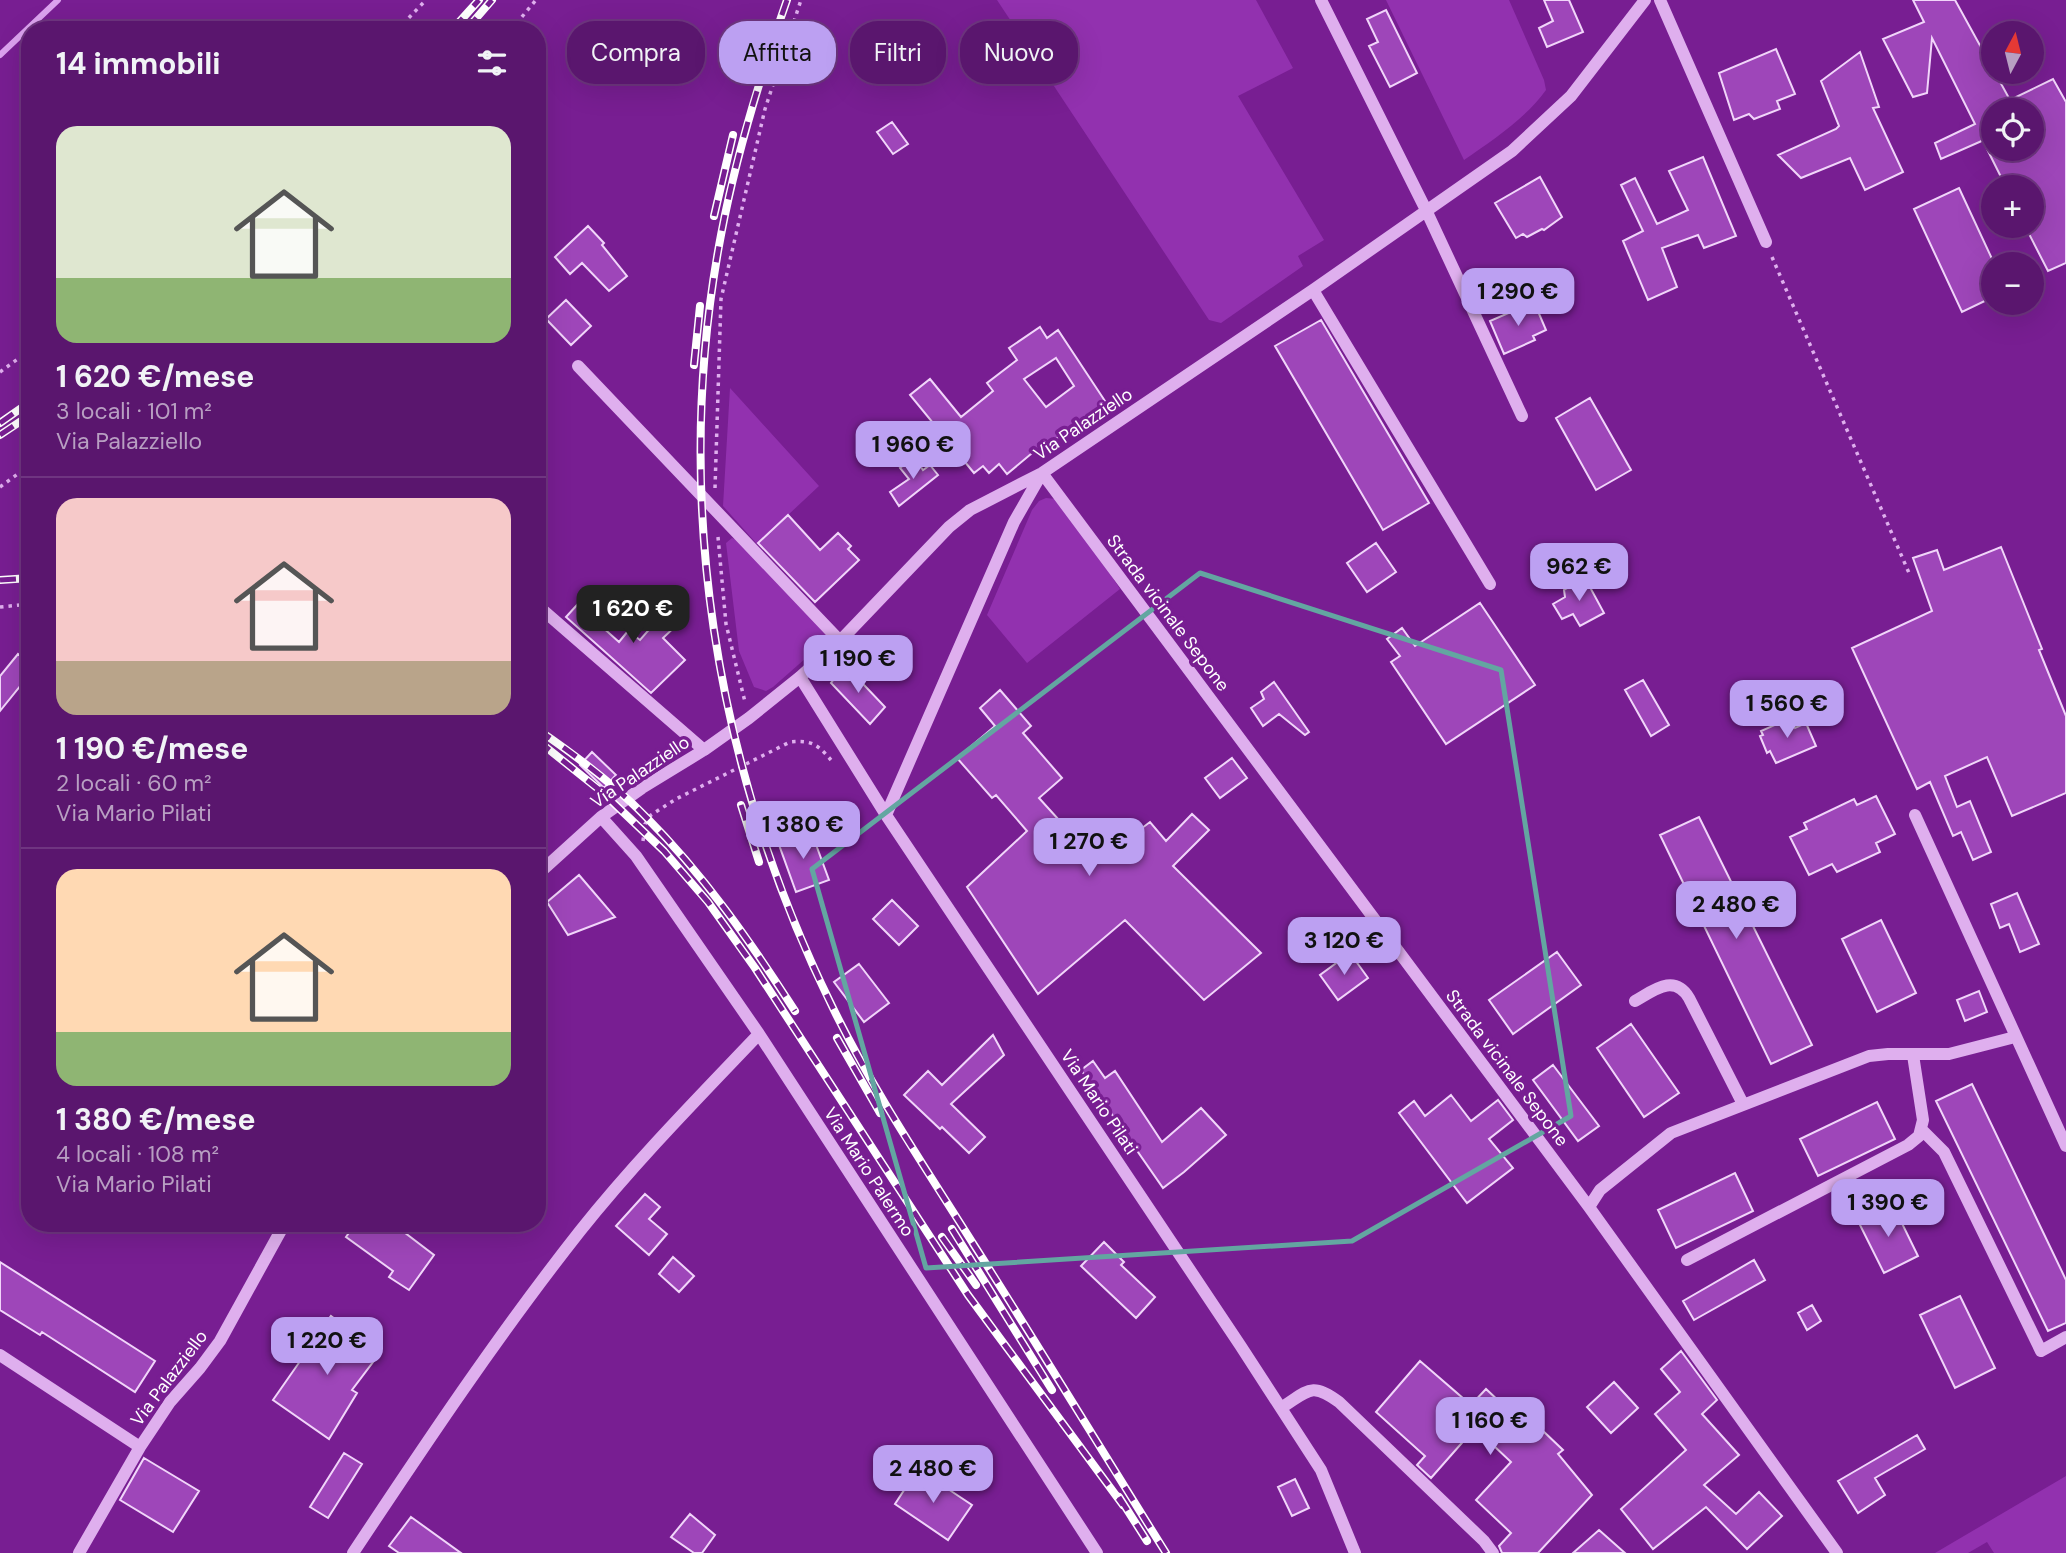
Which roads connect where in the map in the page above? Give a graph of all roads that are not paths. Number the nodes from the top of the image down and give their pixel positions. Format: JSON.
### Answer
{"nodes":[{"id":1,"x":1321,"y":0,"type":"edge"},
{"id":2,"x":1645,"y":0,"type":"edge"},
{"id":3,"x":1660,"y":0,"type":"edge"},
{"id":4,"x":1426,"y":209,"type":"junction"},
{"id":5,"x":1766,"y":242,"type":"road end"},
{"id":6,"x":1313,"y":290,"type":"junction"},
{"id":7,"x":578,"y":366,"type":"dead end"},
{"id":8,"x":1522,"y":416,"type":"dead end"},
{"id":9,"x":1041,"y":474,"type":"junction"},
{"id":10,"x":1490,"y":584,"type":"dead end"},
{"id":11,"x":546,"y":613,"type":"edge"},
{"id":12,"x":840,"y":641,"type":"junction"},
{"id":13,"x":800,"y":677,"type":"junction"},
{"id":14,"x":704,"y":750,"type":"junction"},
{"id":15,"x":886,"y":815,"type":"junction"},
{"id":16,"x":1915,"y":815,"type":"dead end"},
{"id":17,"x":601,"y":817,"type":"junction"},
{"id":18,"x":546,"y":863,"type":"edge"},
{"id":19,"x":1635,"y":1001,"type":"dead end"},
{"id":20,"x":759,"y":1034,"type":"junction"},
{"id":21,"x":2015,"y":1037,"type":"junction"},
{"id":22,"x":1913,"y":1055,"type":"junction"},
{"id":23,"x":1742,"y":1104,"type":"junction"},
{"id":24,"x":1921,"y":1129,"type":"junction"},
{"id":25,"x":2066,"y":1146,"type":"edge"},
{"id":26,"x":1589,"y":1208,"type":"junction"},
{"id":27,"x":280,"y":1232,"type":"edge"},
{"id":28,"x":1688,"y":1260,"type":"dead end"},
{"id":29,"x":2066,"y":1337,"type":"edge"},
{"id":30,"x":0,"y":1355,"type":"edge"},
{"id":31,"x":1281,"y":1408,"type":"junction"},
{"id":32,"x":140,"y":1447,"type":"junction"},
{"id":33,"x":79,"y":1553,"type":"edge"},
{"id":34,"x":353,"y":1553,"type":"edge"},
{"id":35,"x":1097,"y":1553,"type":"edge"},
{"id":36,"x":1355,"y":1553,"type":"edge"},
{"id":37,"x":1493,"y":1553,"type":"edge"},
{"id":38,"x":1837,"y":1553,"type":"edge"}],
"edges":[{"from":1,"to":4,"type":"street"},
{"from":2,"to":4,"type":"street","name":"Via Palazziello"},
{"from":3,"to":5,"type":"street"},
{"from":4,"to":6,"type":"street","name":"Via Palazziello"},
{"from":4,"to":8,"type":"street"},
{"from":6,"to":9,"type":"street","name":"Via Palazziello"},
{"from":6,"to":10,"type":"street"},
{"from":7,"to":12,"type":"street"},
{"from":9,"to":12,"type":"street","name":"Via Palazziello"},
{"from":9,"to":15,"type":"street"},
{"from":9,"to":26,"type":"street","name":"Strada vicinale Sepone"},
{"from":11,"to":14,"type":"street"},
{"from":12,"to":13,"type":"street","name":"Via Palazziello"},
{"from":13,"to":14,"type":"street","name":"Via Palazziello"},
{"from":13,"to":15,"type":"street","name":"Via Mario Pilati"},
{"from":14,"to":17,"type":"street","name":"Via Palazziello"},
{"from":15,"to":31,"type":"street","name":"Via Mario Pilati"},
{"from":16,"to":21,"type":"street"},
{"from":17,"to":18,"type":"street","name":"Via Palazziello"},
{"from":17,"to":20,"type":"street","name":"Via Mario Palermo"},
{"from":19,"to":23,"type":"street"},
{"from":20,"to":34,"type":"street"},
{"from":20,"to":35,"type":"street","name":"Via Mario Palermo"},
{"from":21,"to":22,"type":"street"},
{"from":21,"to":25,"type":"street"},
{"from":22,"to":23,"type":"street"},
{"from":22,"to":24,"type":"street"},
{"from":23,"to":26,"type":"street"},
{"from":24,"to":28,"type":"street"},
{"from":24,"to":29,"type":"street"},
{"from":26,"to":38,"type":"street","name":"Strada vicinale Sepone"},
{"from":27,"to":32,"type":"street","name":"Via Palazziello"},
{"from":30,"to":32,"type":"street"},
{"from":31,"to":36,"type":"street","name":"Via Mario Pilati"},
{"from":31,"to":37,"type":"street"},
{"from":32,"to":33,"type":"street","name":"Via Palazziello"}]}
